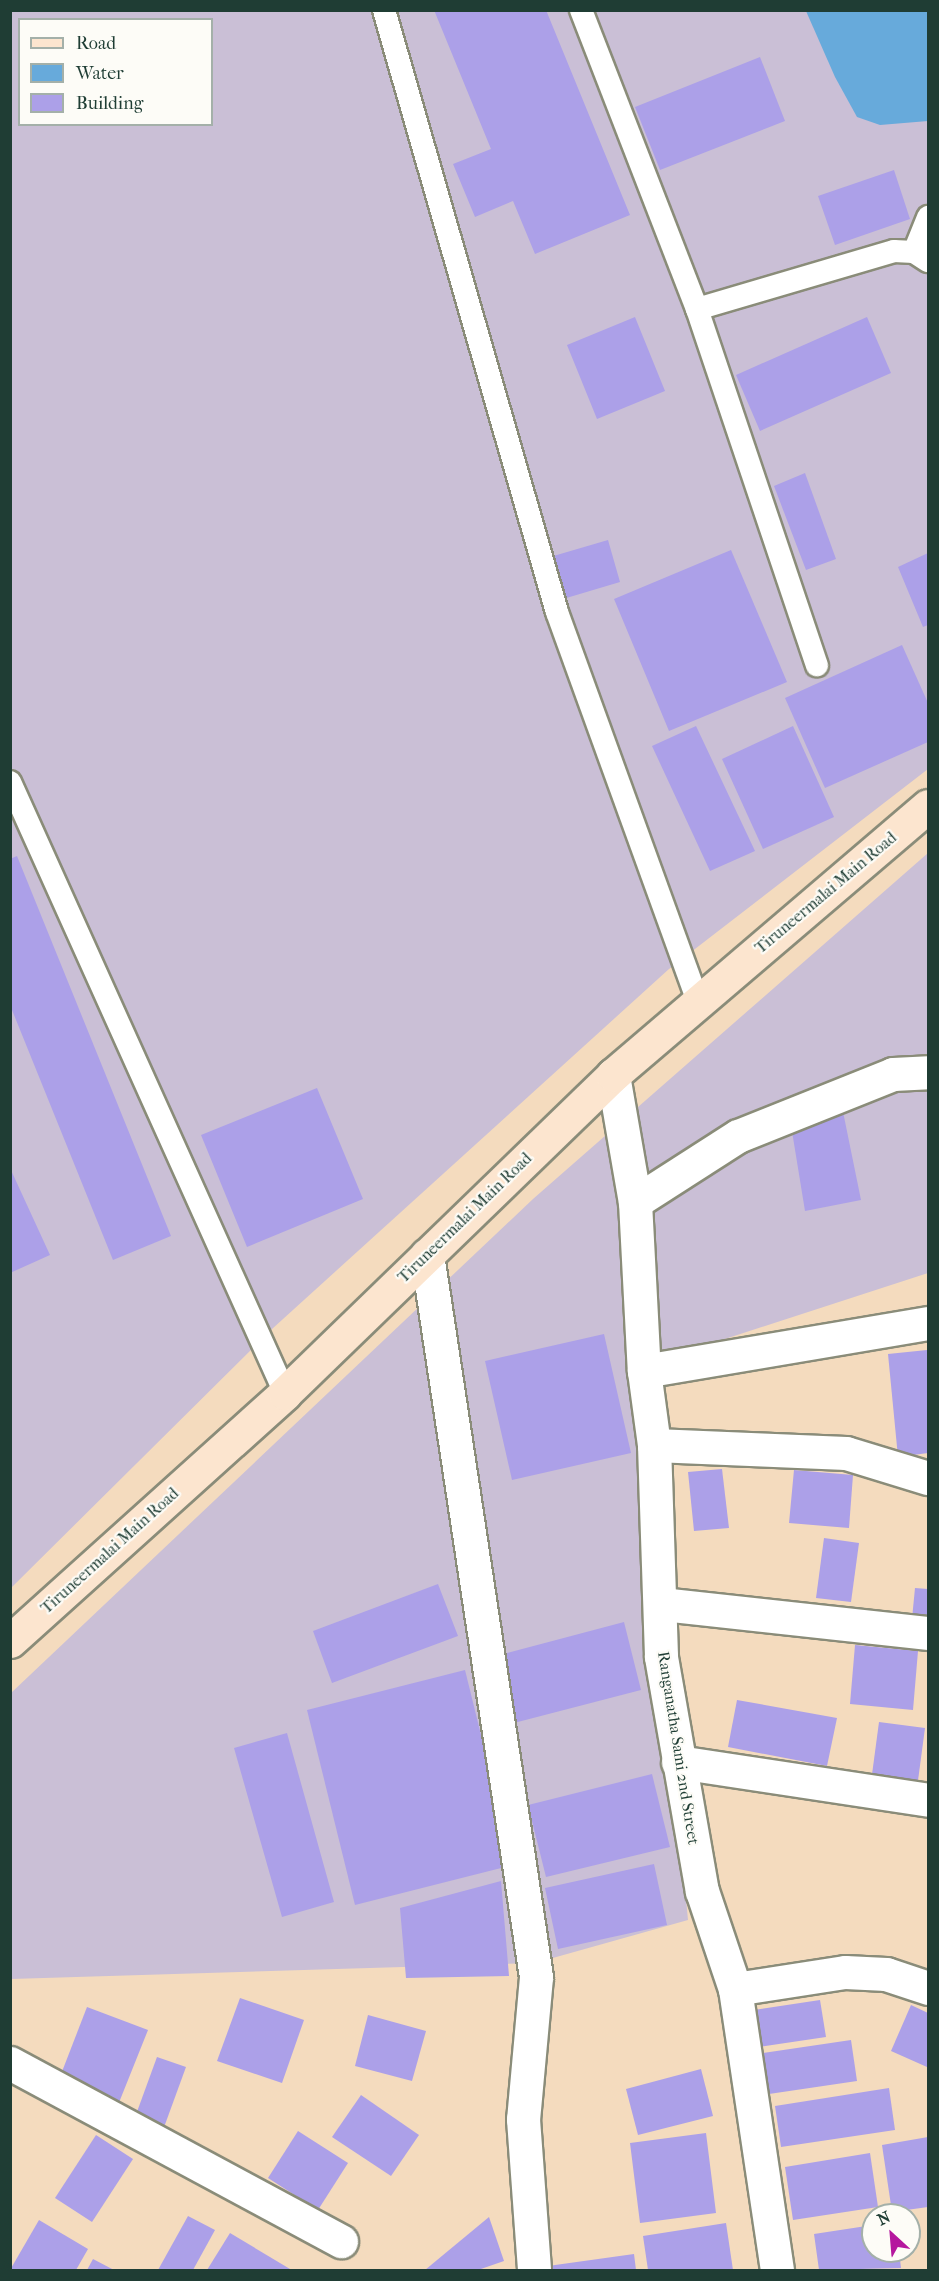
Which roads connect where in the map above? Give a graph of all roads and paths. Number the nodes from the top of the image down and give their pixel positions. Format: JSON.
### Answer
{"nodes":[{"id":1,"x":384,"y":10,"type":"edge"},
{"id":2,"x":581,"y":10,"type":"edge"},
{"id":3,"x":928,"y":217,"type":"edge"},
{"id":4,"x":921,"y":256,"type":"edge"},
{"id":5,"x":697,"y":309,"type":"junction"},
{"id":6,"x":817,"y":665,"type":"dead end"},
{"id":7,"x":10,"y":782,"type":"edge"},
{"id":8,"x":928,"y":806,"type":"edge"},
{"id":9,"x":698,"y":1002,"type":"junction"},
{"id":10,"x":928,"y":1072,"type":"edge"},
{"id":11,"x":612,"y":1075,"type":"junction"},
{"id":12,"x":635,"y":1202,"type":"junction"},
{"id":13,"x":427,"y":1255,"type":"junction"},
{"id":14,"x":928,"y":1323,"type":"edge"},
{"id":15,"x":644,"y":1371,"type":"junction"},
{"id":16,"x":285,"y":1393,"type":"junction"},
{"id":17,"x":654,"y":1445,"type":"junction"},
{"id":18,"x":928,"y":1478,"type":"edge"},
{"id":19,"x":661,"y":1604,"type":"junction"},
{"id":20,"x":928,"y":1633,"type":"edge"},
{"id":21,"x":10,"y":1641,"type":"edge"},
{"id":22,"x":678,"y":1762,"type":"junction"},
{"id":23,"x":928,"y":1800,"type":"edge"},
{"id":24,"x":928,"y":1988,"type":"edge"},
{"id":25,"x":735,"y":1989,"type":"junction"},
{"id":26,"x":10,"y":2062,"type":"edge"},
{"id":27,"x":341,"y":2241,"type":"dead end"},
{"id":28,"x":534,"y":2271,"type":"edge"},
{"id":29,"x":777,"y":2271,"type":"edge"}],
"edges":[{"from":1,"to":9,"type":"lane"},
{"from":2,"to":5,"type":"lane"},
{"from":3,"to":4,"type":"lane"},
{"from":4,"to":5,"type":"lane"},
{"from":5,"to":6,"type":"lane"},
{"from":7,"to":16,"type":"lane"},
{"from":8,"to":9,"type":"main road","name":"Tiruneermalai Main Road"},
{"from":9,"to":11,"type":"main road","name":"Tiruneermalai Main Road"},
{"from":10,"to":12,"type":"street"},
{"from":11,"to":12,"type":"street","name":"Ranganatha Sami 2nd Street"},
{"from":11,"to":13,"type":"main road","name":"Tiruneermalai Main Road"},
{"from":12,"to":15,"type":"street","name":"Ranganatha Sami 2nd Street"},
{"from":13,"to":16,"type":"main road","name":"Tiruneermalai Main Road"},
{"from":13,"to":28,"type":"street"},
{"from":14,"to":15,"type":"street"},
{"from":15,"to":17,"type":"street","name":"Ranganatha Sami 2nd Street"},
{"from":16,"to":21,"type":"main road","name":"Tiruneermalai Main Road"},
{"from":17,"to":18,"type":"street"},
{"from":17,"to":19,"type":"street","name":"Ranganatha Sami 2nd Street"},
{"from":19,"to":20,"type":"street"},
{"from":19,"to":22,"type":"street","name":"Ranganatha Sami 2nd Street"},
{"from":22,"to":23,"type":"street"},
{"from":22,"to":25,"type":"street","name":"Ranganatha Sami 2nd Street"},
{"from":24,"to":25,"type":"street"},
{"from":25,"to":29,"type":"street","name":"Ranganatha Sami 2nd Street"},
{"from":26,"to":27,"type":"street"}]}
